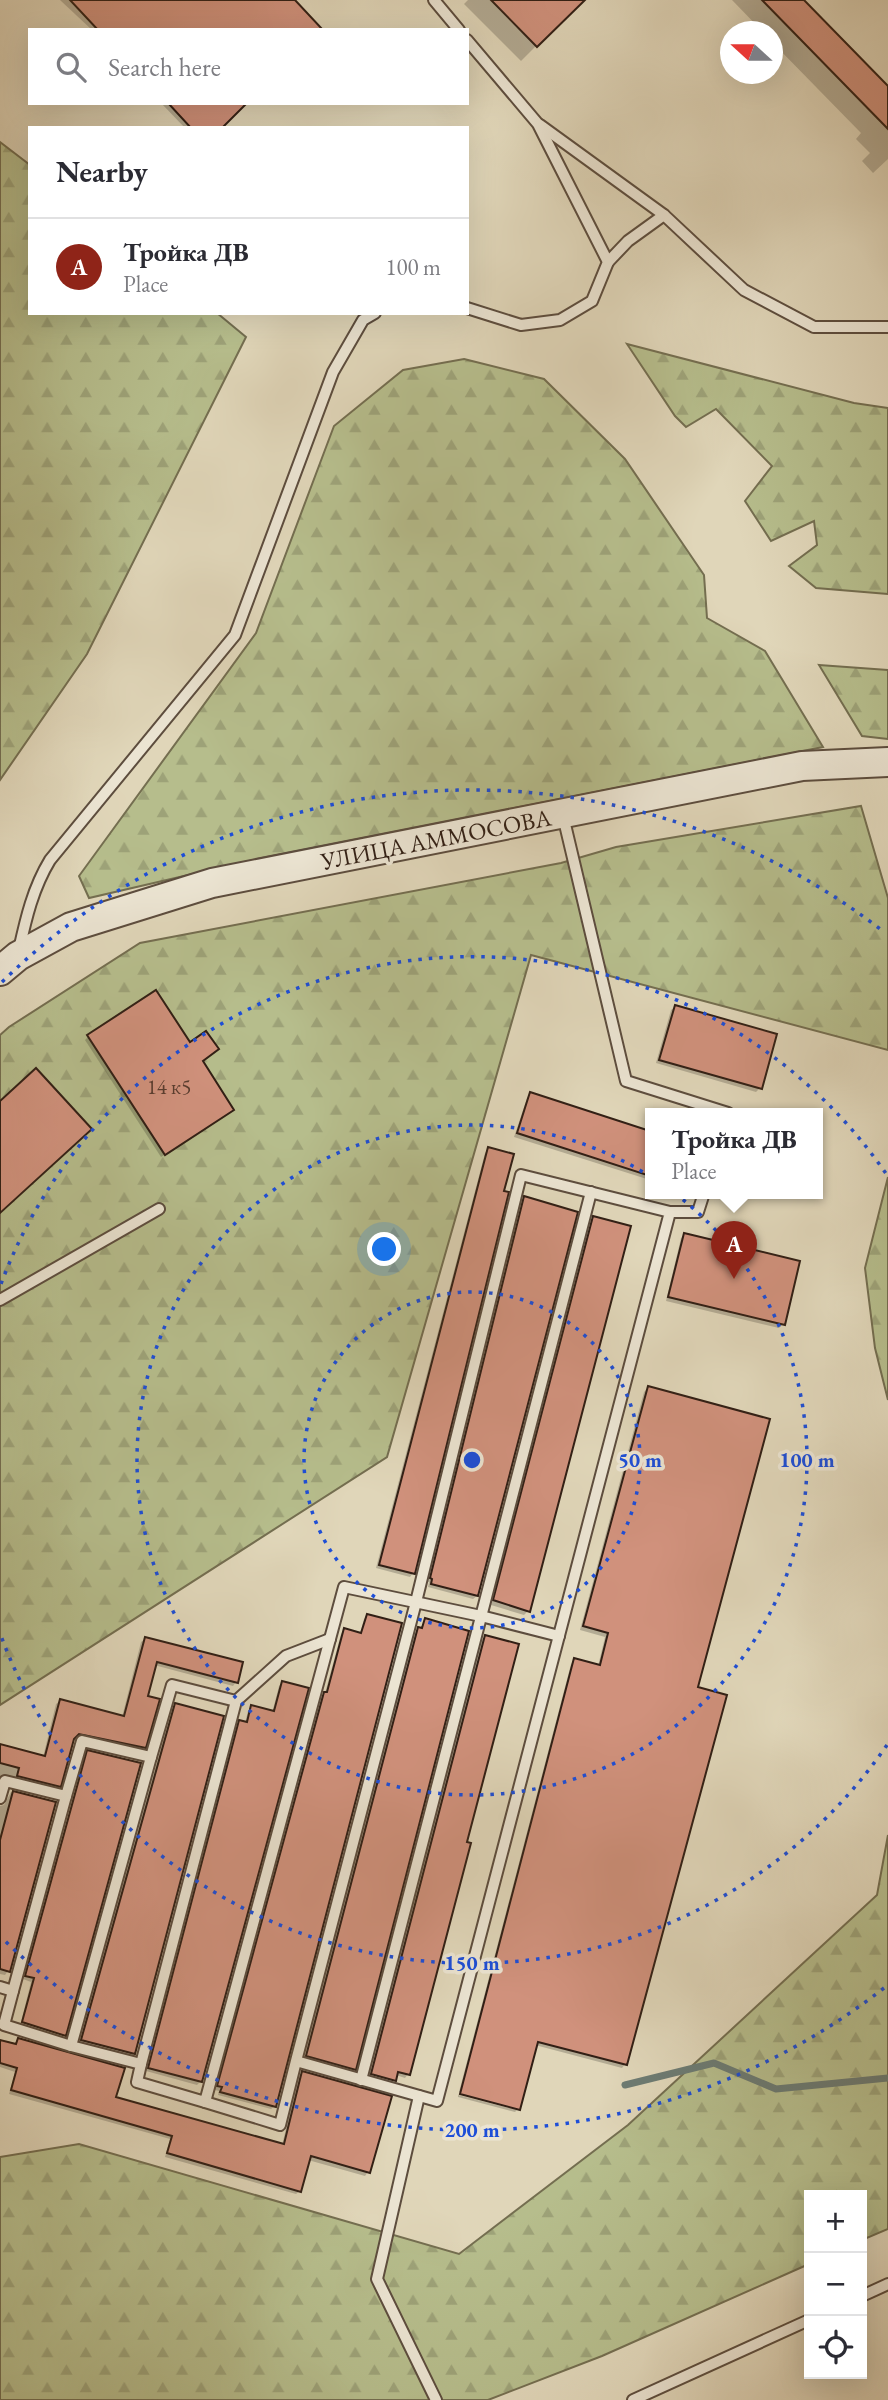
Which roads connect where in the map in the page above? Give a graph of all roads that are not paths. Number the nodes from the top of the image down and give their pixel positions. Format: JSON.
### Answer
{"nodes":[{"id":1,"x":433,"y":0,"type":"edge"},
{"id":2,"x":456,"y":28,"type":"edge"},
{"id":3,"x":469,"y":42,"type":"edge"},
{"id":4,"x":538,"y":124,"type":"junction"},
{"id":5,"x":664,"y":215,"type":"junction"},
{"id":6,"x":608,"y":262,"type":"junction"},
{"id":7,"x":469,"y":309,"type":"edge"},
{"id":8,"x":372,"y":315,"type":"edge"},
{"id":9,"x":888,"y":327,"type":"edge"},
{"id":10,"x":888,"y":762,"type":"edge"},
{"id":11,"x":562,"y":813,"type":"junction"},
{"id":12,"x":9,"y":964,"type":"edge"},
{"id":13,"x":712,"y":1108,"type":"edge"},
{"id":14,"x":591,"y":1192,"type":"junction"},
{"id":15,"x":702,"y":1199,"type":"edge"},
{"id":16,"x":159,"y":1209,"type":"dead end"},
{"id":17,"x":670,"y":1212,"type":"junction"},
{"id":18,"x":0,"y":1300,"type":"edge"},
{"id":19,"x":416,"y":1602,"type":"junction"},
{"id":20,"x":481,"y":1616,"type":"junction"},
{"id":21,"x":559,"y":1636,"type":"junction"},
{"id":22,"x":330,"y":1639,"type":"junction"},
{"id":23,"x":236,"y":1701,"type":"junction"},
{"id":24,"x":151,"y":1757,"type":"junction"},
{"id":25,"x":66,"y":1796,"type":"junction"},
{"id":26,"x":0,"y":1798,"type":"edge"},
{"id":27,"x":0,"y":1987,"type":"edge"},
{"id":28,"x":13,"y":1991,"type":"junction"},
{"id":29,"x":2,"y":2025,"type":"edge"},
{"id":30,"x":71,"y":2046,"type":"junction"},
{"id":31,"x":296,"y":2061,"type":"junction"},
{"id":32,"x":141,"y":2064,"type":"junction"},
{"id":33,"x":361,"y":2080,"type":"junction"},
{"id":34,"x":419,"y":2096,"type":"junction"},
{"id":35,"x":205,"y":2102,"type":"junction"},
{"id":36,"x":888,"y":2284,"type":"edge"},
{"id":37,"x":867,"y":2294,"type":"edge"},
{"id":38,"x":804,"y":2322,"type":"edge"},
{"id":39,"x":436,"y":2400,"type":"edge"},
{"id":40,"x":633,"y":2400,"type":"edge"}],
"edges":[{"from":1,"to":2,"type":"lane"},
{"from":3,"to":4,"type":"lane"},
{"from":4,"to":5,"type":"lane"},
{"from":4,"to":6,"type":"lane"},
{"from":5,"to":6,"type":"lane"},
{"from":5,"to":9,"type":"lane"},
{"from":6,"to":7,"type":"lane"},
{"from":8,"to":12,"type":"lane"},
{"from":10,"to":11,"type":"street","name":"УЛИЦА АММОСОВА"},
{"from":11,"to":12,"type":"street","name":"УЛИЦА АММОСОВА"},
{"from":11,"to":13,"type":"lane"},
{"from":14,"to":17,"type":"lane"},
{"from":14,"to":19,"type":"lane"},
{"from":14,"to":20,"type":"lane"},
{"from":15,"to":17,"type":"lane"},
{"from":16,"to":18,"type":"lane"},
{"from":17,"to":21,"type":"lane"},
{"from":19,"to":20,"type":"lane"},
{"from":19,"to":22,"type":"lane"},
{"from":19,"to":31,"type":"lane"},
{"from":20,"to":21,"type":"lane"},
{"from":20,"to":33,"type":"lane"},
{"from":21,"to":34,"type":"lane"},
{"from":22,"to":23,"type":"lane"},
{"from":22,"to":35,"type":"lane"},
{"from":23,"to":24,"type":"lane"},
{"from":23,"to":32,"type":"lane"},
{"from":24,"to":25,"type":"lane"},
{"from":24,"to":30,"type":"lane"},
{"from":25,"to":26,"type":"lane"},
{"from":25,"to":28,"type":"lane"},
{"from":27,"to":28,"type":"lane"},
{"from":28,"to":29,"type":"lane"},
{"from":29,"to":30,"type":"lane"},
{"from":30,"to":32,"type":"lane"},
{"from":31,"to":33,"type":"lane"},
{"from":31,"to":35,"type":"lane"},
{"from":32,"to":35,"type":"lane"},
{"from":33,"to":34,"type":"lane"},
{"from":34,"to":39,"type":"lane"},
{"from":36,"to":37,"type":"lane"},
{"from":38,"to":40,"type":"lane"}]}
